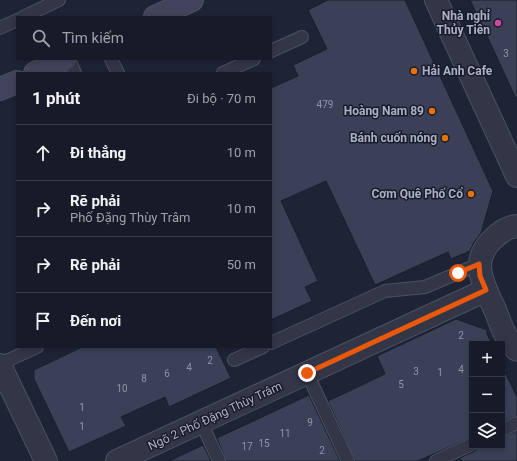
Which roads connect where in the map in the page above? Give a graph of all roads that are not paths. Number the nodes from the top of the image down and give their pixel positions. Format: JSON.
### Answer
{"nodes":[{"id":1,"x":59,"y":0,"type":"edge"},
{"id":2,"x":192,"y":0,"type":"edge"},
{"id":3,"x":436,"y":0,"type":"edge"},
{"id":4,"x":25,"y":16,"type":"edge"},
{"id":5,"x":157,"y":16,"type":"edge"},
{"id":6,"x":16,"y":20,"type":"edge"},
{"id":7,"x":0,"y":28,"type":"edge"},
{"id":8,"x":302,"y":37,"type":"dead end"},
{"id":9,"x":272,"y":51,"type":"edge"},
{"id":10,"x":63,"y":60,"type":"edge"},
{"id":11,"x":68,"y":60,"type":"edge"},
{"id":12,"x":112,"y":60,"type":"edge"},
{"id":13,"x":252,"y":60,"type":"edge"},
{"id":14,"x":37,"y":72,"type":"edge"},
{"id":15,"x":74,"y":72,"type":"edge"},
{"id":16,"x":118,"y":72,"type":"edge"},
{"id":17,"x":225,"y":72,"type":"edge"},
{"id":18,"x":16,"y":82,"type":"edge"},
{"id":19,"x":0,"y":89,"type":"edge"},
{"id":20,"x":512,"y":150,"type":"edge"},
{"id":21,"x":517,"y":176,"type":"edge"},
{"id":22,"x":517,"y":226,"type":"edge"},
{"id":23,"x":479,"y":264,"type":"junction"},
{"id":24,"x":486,"y":290,"type":"junction"},
{"id":25,"x":272,"y":343,"type":"edge"},
{"id":26,"x":35,"y":348,"type":"edge"},
{"id":27,"x":261,"y":348,"type":"edge"},
{"id":28,"x":517,"y":350,"type":"edge"},
{"id":29,"x":234,"y":360,"type":"dead end"},
{"id":30,"x":0,"y":365,"type":"edge"},
{"id":31,"x":307,"y":373,"type":"junction"},
{"id":32,"x":201,"y":422,"type":"junction"},
{"id":33,"x":517,"y":423,"type":"edge"},
{"id":34,"x":505,"y":429,"type":"edge"},
{"id":35,"x":469,"y":445,"type":"edge"},
{"id":36,"x":46,"y":461,"type":"edge"},
{"id":37,"x":117,"y":461,"type":"edge"},
{"id":38,"x":219,"y":461,"type":"edge"},
{"id":39,"x":348,"y":461,"type":"edge"},
{"id":40,"x":436,"y":461,"type":"edge"}],
"edges":[{"from":1,"to":4,"type":"lane"},
{"from":2,"to":5,"type":"main road"},
{"from":3,"to":20,"type":"street"},
{"from":6,"to":7,"type":"lane"},
{"from":8,"to":9,"type":"lane"},
{"from":10,"to":14,"type":"main road"},
{"from":11,"to":15,"type":"lane"},
{"from":12,"to":16,"type":"lane"},
{"from":13,"to":17,"type":"lane"},
{"from":18,"to":19,"type":"main road"},
{"from":20,"to":21,"type":"street"},
{"from":22,"to":23,"type":"street"},
{"from":23,"to":24,"type":"street"},
{"from":23,"to":25,"type":"lane"},
{"from":24,"to":28,"type":"street"},
{"from":24,"to":31,"type":"street","name":"Ngõ 2 Phố Đặng Thùy Trâm"},
{"from":26,"to":30,"type":"lane"},
{"from":27,"to":29,"type":"lane"},
{"from":30,"to":36,"type":"street"},
{"from":31,"to":32,"type":"street","name":"Ngõ 2 Phố Đặng Thùy Trâm"},
{"from":31,"to":39,"type":"lane"},
{"from":32,"to":37,"type":"street","name":"Ngõ 2 Phố Đặng Thùy Trâm"},
{"from":32,"to":38,"type":"lane"},
{"from":33,"to":34,"type":"lane"},
{"from":35,"to":40,"type":"lane"}]}
